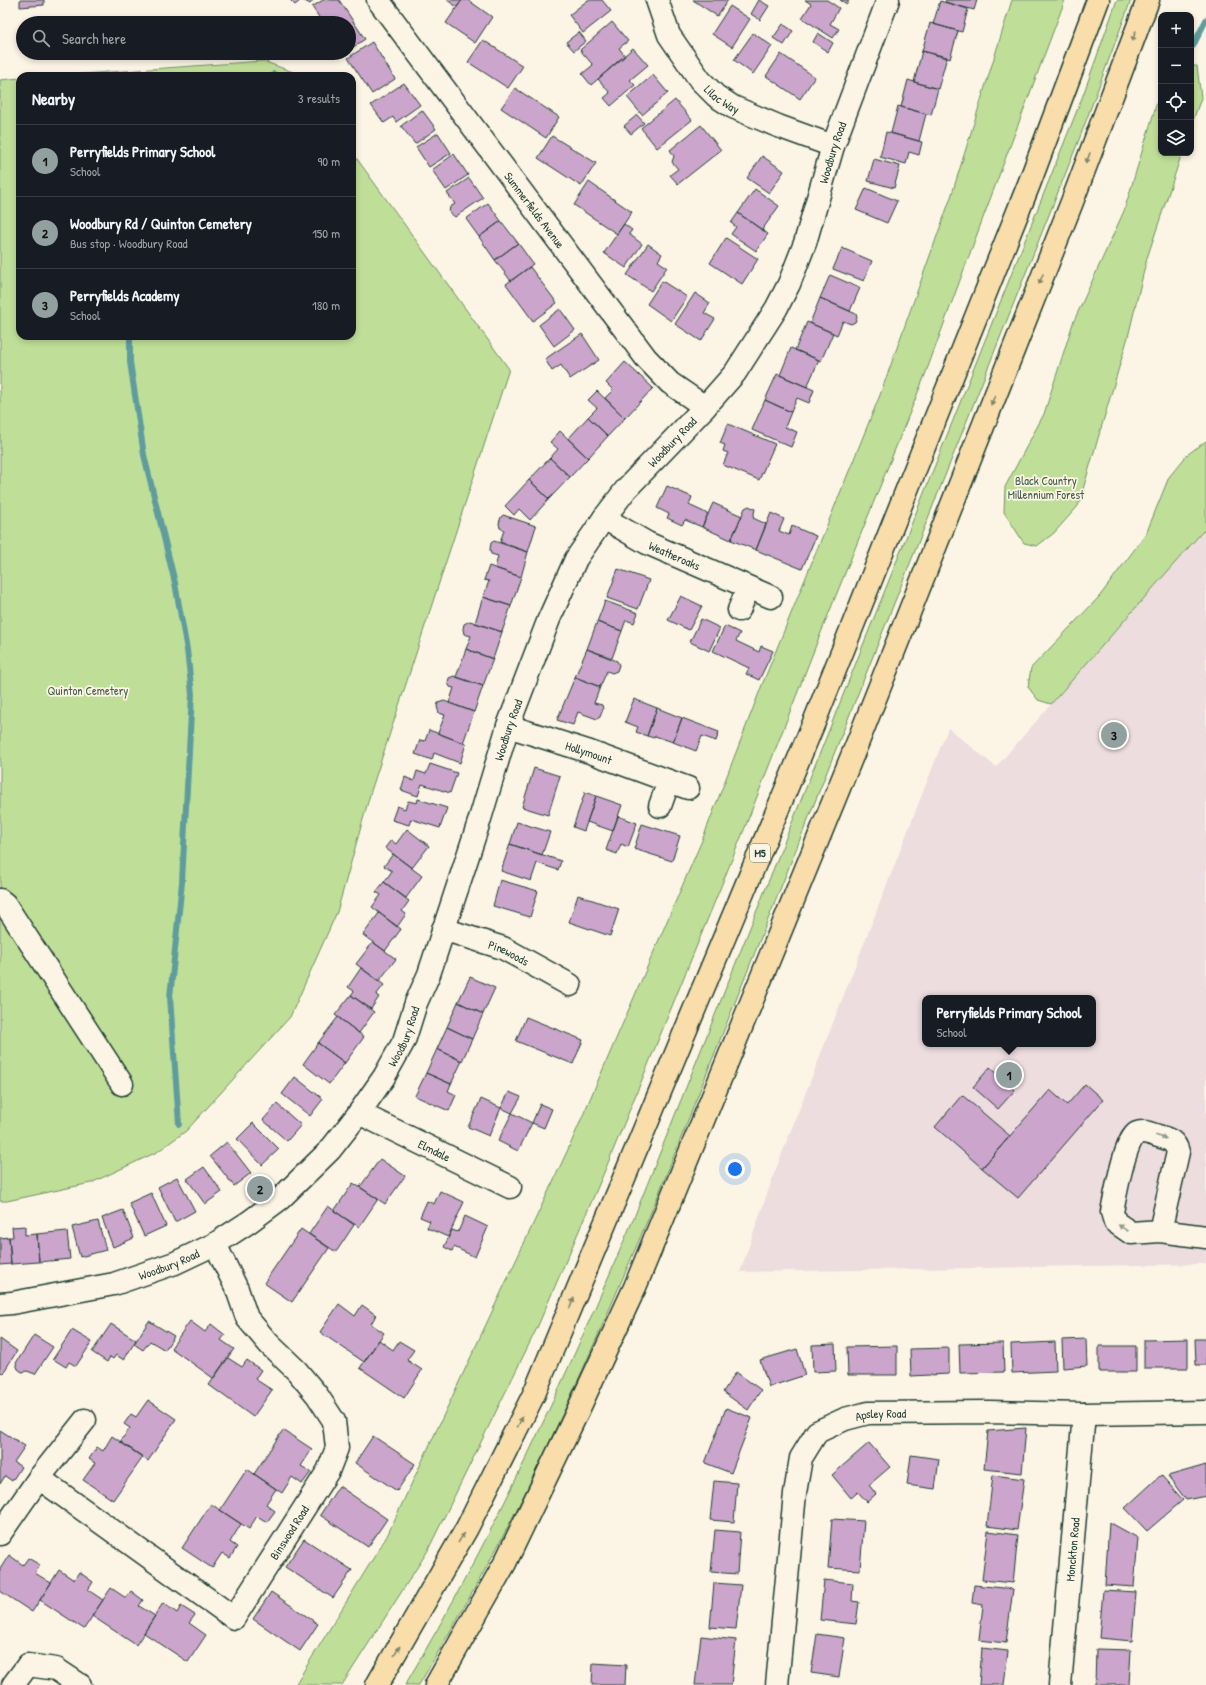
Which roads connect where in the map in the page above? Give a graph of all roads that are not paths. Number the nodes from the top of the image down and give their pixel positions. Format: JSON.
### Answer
{"nodes":[{"id":1,"x":378,"y":0,"type":"edge"},
{"id":2,"x":657,"y":0,"type":"edge"},
{"id":3,"x":888,"y":0,"type":"edge"},
{"id":4,"x":1098,"y":0,"type":"edge"},
{"id":5,"x":1148,"y":0,"type":"edge"},
{"id":6,"x":833,"y":146,"type":"junction"},
{"id":7,"x":705,"y":407,"type":"junction"},
{"id":8,"x":604,"y":518,"type":"junction"},
{"id":9,"x":748,"y":588,"type":"junction"},
{"id":10,"x":771,"y":597,"type":"dead end"},
{"id":11,"x":739,"y":610,"type":"dead end"},
{"id":12,"x":508,"y":726,"type":"junction"},
{"id":13,"x":660,"y":806,"type":"dead end"},
{"id":14,"x":0,"y":900,"type":"edge"},
{"id":15,"x":443,"y":929,"type":"junction"},
{"id":16,"x":570,"y":985,"type":"dead end"},
{"id":17,"x":122,"y":1084,"type":"dead end"},
{"id":18,"x":359,"y":1113,"type":"junction"},
{"id":19,"x":510,"y":1187,"type":"dead end"},
{"id":20,"x":1160,"y":1231,"type":"dead end"},
{"id":21,"x":1206,"y":1236,"type":"edge"},
{"id":22,"x":215,"y":1244,"type":"junction"},
{"id":23,"x":0,"y":1304,"type":"edge"},
{"id":24,"x":1206,"y":1412,"type":"edge"},
{"id":25,"x":1084,"y":1414,"type":"junction"},
{"id":26,"x":85,"y":1420,"type":"dead end"},
{"id":27,"x":39,"y":1478,"type":"junction"},
{"id":28,"x":0,"y":1534,"type":"edge"},
{"id":29,"x":13,"y":1685,"type":"edge"},
{"id":30,"x":80,"y":1685,"type":"edge"},
{"id":31,"x":377,"y":1685,"type":"edge"},
{"id":32,"x":436,"y":1685,"type":"edge"},
{"id":33,"x":777,"y":1685,"type":"edge"},
{"id":34,"x":1060,"y":1685,"type":"edge"}],
"edges":[{"from":1,"to":7,"type":"street","name":"Summerfields Avenue"},
{"from":2,"to":6,"type":"street","name":"Lilac Way"},
{"from":3,"to":6,"type":"street","name":"Woodbury Road"},
{"from":31,"to":4,"type":"highway","number":"M5","one_way":true},
{"from":5,"to":32,"type":"highway","one_way":true},
{"from":6,"to":7,"type":"street","name":"Woodbury Road"},
{"from":7,"to":8,"type":"street","name":"Woodbury Road"},
{"from":8,"to":9,"type":"street","name":"Weatheroaks"},
{"from":8,"to":12,"type":"street","name":"Woodbury Road"},
{"from":9,"to":10,"type":"street","name":"Weatheroaks"},
{"from":9,"to":11,"type":"street"},
{"from":12,"to":13,"type":"street","name":"Hollymount"},
{"from":12,"to":15,"type":"street","name":"Woodbury Road"},
{"from":14,"to":17,"type":"street"},
{"from":15,"to":16,"type":"street","name":"Pinewoods"},
{"from":15,"to":18,"type":"street","name":"Woodbury Road"},
{"from":18,"to":19,"type":"street","name":"Elmdale"},
{"from":18,"to":22,"type":"street","name":"Woodbury Road"},
{"from":20,"to":21,"type":"street"},
{"from":22,"to":23,"type":"street","name":"Woodbury Road"},
{"from":22,"to":27,"type":"street","name":"Binswood Road"},
{"from":24,"to":25,"type":"street","name":"Apsley Road"},
{"from":25,"to":33,"type":"street","name":"Apsley Road"},
{"from":25,"to":34,"type":"street","name":"Monckton Road"},
{"from":26,"to":27,"type":"street"},
{"from":27,"to":28,"type":"street"},
{"from":29,"to":30,"type":"street"}]}
